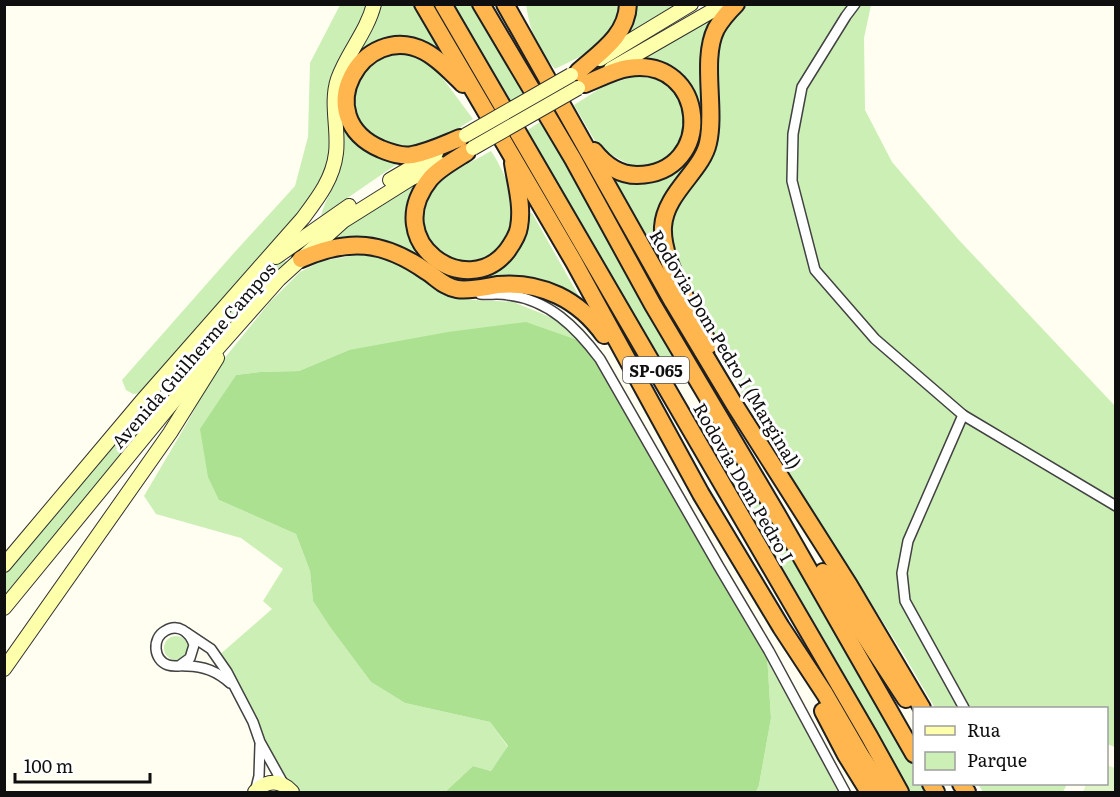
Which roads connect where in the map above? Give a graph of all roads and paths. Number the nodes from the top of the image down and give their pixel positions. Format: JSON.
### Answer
{"nodes":[{"id":1,"x":374,"y":4,"type":"edge"},
{"id":2,"x":423,"y":4,"type":"edge"},
{"id":3,"x":443,"y":4,"type":"edge"},
{"id":4,"x":481,"y":4,"type":"edge"},
{"id":5,"x":505,"y":4,"type":"edge"},
{"id":6,"x":519,"y":4,"type":"edge"},
{"id":7,"x":628,"y":4,"type":"edge"},
{"id":8,"x":691,"y":4,"type":"edge"},
{"id":9,"x":724,"y":4,"type":"edge"},
{"id":10,"x":736,"y":4,"type":"edge"},
{"id":11,"x":855,"y":4,"type":"edge"},
{"id":12,"x":538,"y":60,"type":"junction"},
{"id":13,"x":578,"y":80,"type":"junction"},
{"id":14,"x":486,"y":114,"type":"junction"},
{"id":15,"x":571,"y":120,"type":"junction"},
{"id":16,"x":466,"y":143,"type":"junction"},
{"id":17,"x":510,"y":150,"type":"junction"},
{"id":18,"x":301,"y":259,"type":"junction"},
{"id":19,"x":457,"y":289,"type":"junction"},
{"id":20,"x":239,"y":291,"type":"junction"},
{"id":21,"x":229,"y":334,"type":"junction"},
{"id":22,"x":640,"y":385,"type":"junction"},
{"id":23,"x":734,"y":404,"type":"junction"},
{"id":24,"x":963,"y":415,"type":"junction"},
{"id":25,"x":1116,"y":506,"type":"edge"},
{"id":26,"x":778,"y":516,"type":"junction"},
{"id":27,"x":4,"y":564,"type":"edge"},
{"id":28,"x":4,"y":608,"type":"edge"},
{"id":29,"x":781,"y":627,"type":"junction"},
{"id":30,"x":187,"y":633,"type":"junction"},
{"id":31,"x":179,"y":666,"type":"junction"},
{"id":32,"x":4,"y":669,"type":"edge"},
{"id":33,"x":233,"y":685,"type":"junction"},
{"id":34,"x":921,"y":707,"type":"edge"},
{"id":35,"x":963,"y":707,"type":"edge"},
{"id":36,"x":913,"y":709,"type":"edge"},
{"id":37,"x":260,"y":742,"type":"junction"},
{"id":38,"x":913,"y":751,"type":"edge"},
{"id":39,"x":290,"y":790,"type":"edge"},
{"id":40,"x":255,"y":792,"type":"edge"},
{"id":41,"x":845,"y":792,"type":"edge"},
{"id":42,"x":869,"y":792,"type":"edge"},
{"id":43,"x":885,"y":792,"type":"edge"},
{"id":44,"x":900,"y":792,"type":"edge"}],
"edges":[{"from":1,"to":20,"type":"main road","name":"Avenida Guilherme Campos"},
{"from":2,"to":14,"type":"highway","number":"SP-065"},
{"from":3,"to":44,"type":"highway","name":"Rodovia Dom Pedro I","number":"SP-065"},
{"from":4,"to":26,"type":"highway","name":"Rodovia Dom Pedro I","number":"SP-065"},
{"from":5,"to":12,"type":"highway","name":"Rodovia Dom Pedro I (Marginal)","number":"SP-065"},
{"from":6,"to":12,"type":"highway"},
{"from":7,"to":13,"type":"highway"},
{"from":8,"to":13,"type":"main road","name":"Avenida Guilherme Campos"},
{"from":9,"to":13,"type":"main road","name":"Avenida Guilherme Campos"},
{"from":10,"to":23,"type":"highway"},
{"from":11,"to":24,"type":"street"},
{"from":12,"to":15,"type":"highway","name":"Rodovia Dom Pedro I (Marginal)","number":"SP-065"},
{"from":13,"to":15,"type":"highway"},
{"from":13,"to":16,"type":"main road","name":"Avenida Guilherme Campos","bridge":true},
{"from":14,"to":16,"type":"highway"},
{"from":14,"to":17,"type":"highway","number":"SP-065"},
{"from":15,"to":23,"type":"highway","name":"Rodovia Dom Pedro I (Marginal)","number":"SP-065"},
{"from":16,"to":17,"type":"highway"},
{"from":16,"to":18,"type":"main road","name":"Avenida Guilherme Campos"},
{"from":16,"to":20,"type":"main road","name":"Avenida Guilherme Campos"},
{"from":17,"to":22,"type":"highway","number":"SP-065"},
{"from":18,"to":19,"type":"highway"},
{"from":18,"to":21,"type":"main road","name":"Avenida Guilherme Campos"},
{"from":19,"to":22,"type":"highway"},
{"from":19,"to":41,"type":"street"},
{"from":20,"to":27,"type":"main road","name":"Avenida Guilherme Campos"},
{"from":21,"to":28,"type":"main road","name":"Avenida Guilherme Campos"},
{"from":21,"to":32,"type":"main road"},
{"from":22,"to":29,"type":"highway","number":"SP-065"},
{"from":23,"to":34,"type":"highway","name":"Rodovia Dom Pedro I (Marginal)","number":"SP-065"},
{"from":24,"to":25,"type":"street"},
{"from":24,"to":35,"type":"street"},
{"from":26,"to":36,"type":"highway"},
{"from":26,"to":38,"type":"highway","name":"Rodovia Dom Pedro I","number":"SP-065"},
{"from":29,"to":42,"type":"highway"},
{"from":29,"to":43,"type":"highway"},
{"from":30,"to":31,"type":"street"},
{"from":30,"to":31,"type":"street"},
{"from":30,"to":33,"type":"street"},
{"from":31,"to":33,"type":"street"},
{"from":33,"to":37,"type":"street"},
{"from":37,"to":39,"type":"street"},
{"from":37,"to":40,"type":"street"},
{"from":39,"to":40,"type":"main road"}]}
